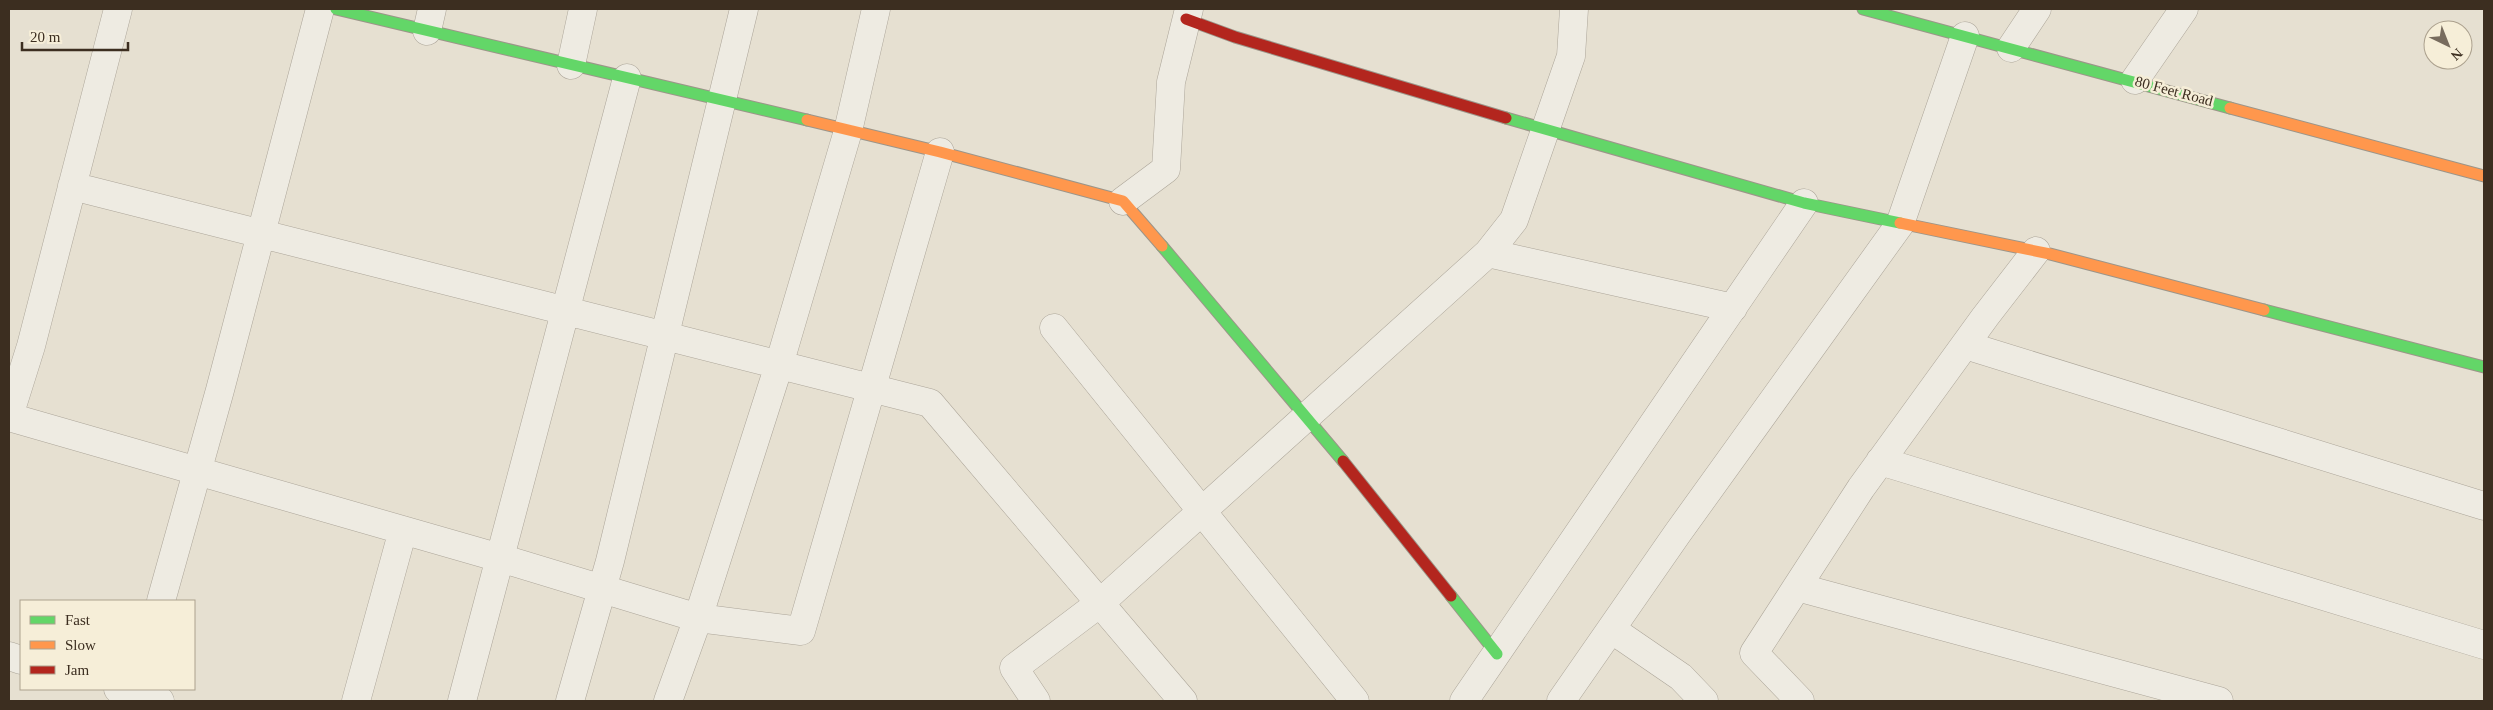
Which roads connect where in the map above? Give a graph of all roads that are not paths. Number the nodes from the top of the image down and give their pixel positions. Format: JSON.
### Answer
{"nodes":[{"id":1,"x":118,"y":9,"type":"edge"},
{"id":2,"x":320,"y":9,"type":"edge"},
{"id":3,"x":336,"y":9,"type":"edge"},
{"id":4,"x":583,"y":9,"type":"edge"},
{"id":5,"x":744,"y":9,"type":"edge"},
{"id":6,"x":876,"y":9,"type":"edge"},
{"id":7,"x":1574,"y":9,"type":"edge"},
{"id":8,"x":1863,"y":9,"type":"edge"},
{"id":9,"x":2037,"y":9,"type":"edge"},
{"id":10,"x":2184,"y":9,"type":"edge"},
{"id":11,"x":1897,"y":13,"type":"edge"},
{"id":12,"x":1188,"y":14,"type":"edge"},
{"id":13,"x":430,"y":20,"type":"edge"},
{"id":14,"x":1965,"y":36,"type":"junction"},
{"id":15,"x":2011,"y":48,"type":"junction"},
{"id":16,"x":571,"y":65,"type":"junction"},
{"id":17,"x":627,"y":78,"type":"junction"},
{"id":18,"x":2135,"y":80,"type":"junction"},
{"id":19,"x":723,"y":101,"type":"junction"},
{"id":20,"x":1545,"y":130,"type":"junction"},
{"id":21,"x":848,"y":131,"type":"junction"},
{"id":22,"x":940,"y":152,"type":"junction"},
{"id":23,"x":2484,"y":176,"type":"edge"},
{"id":24,"x":72,"y":186,"type":"junction"},
{"id":25,"x":1123,"y":201,"type":"junction"},
{"id":26,"x":1804,"y":203,"type":"junction"},
{"id":27,"x":1900,"y":224,"type":"junction"},
{"id":28,"x":261,"y":234,"type":"junction"},
{"id":29,"x":2036,"y":251,"type":"junction"},
{"id":30,"x":1488,"y":252,"type":"junction"},
{"id":31,"x":1733,"y":308,"type":"junction"},
{"id":32,"x":565,"y":311,"type":"junction"},
{"id":33,"x":1054,"y":328,"type":"dead end"},
{"id":34,"x":665,"y":336,"type":"junction"},
{"id":35,"x":1965,"y":345,"type":"junction"},
{"id":36,"x":779,"y":365,"type":"junction"},
{"id":37,"x":2484,"y":367,"type":"edge"},
{"id":38,"x":872,"y":389,"type":"junction"},
{"id":39,"x":9,"y":416,"type":"edge"},
{"id":40,"x":1307,"y":416,"type":"junction"},
{"id":41,"x":1880,"y":461,"type":"junction"},
{"id":42,"x":197,"y":471,"type":"junction"},
{"id":43,"x":2484,"y":506,"type":"edge"},
{"id":44,"x":1202,"y":512,"type":"junction"},
{"id":45,"x":403,"y":530,"type":"junction"},
{"id":46,"x":500,"y":558,"type":"junction"},
{"id":47,"x":1797,"y":586,"type":"junction"},
{"id":48,"x":602,"y":590,"type":"junction"},
{"id":49,"x":161,"y":600,"type":"edge"},
{"id":50,"x":1100,"y":603,"type":"junction"},
{"id":51,"x":698,"y":618,"type":"junction"},
{"id":52,"x":1611,"y":629,"type":"junction"},
{"id":53,"x":2484,"y":645,"type":"edge"},
{"id":54,"x":1497,"y":654,"type":"junction"},
{"id":55,"x":356,"y":701,"type":"edge"},
{"id":56,"x":462,"y":701,"type":"edge"},
{"id":57,"x":570,"y":701,"type":"edge"},
{"id":58,"x":668,"y":701,"type":"edge"},
{"id":59,"x":1036,"y":701,"type":"edge"},
{"id":60,"x":1183,"y":701,"type":"edge"},
{"id":61,"x":1354,"y":701,"type":"edge"},
{"id":62,"x":1464,"y":701,"type":"edge"},
{"id":63,"x":1561,"y":701,"type":"edge"},
{"id":64,"x":1704,"y":701,"type":"edge"},
{"id":65,"x":1800,"y":701,"type":"edge"},
{"id":66,"x":2219,"y":701,"type":"edge"}],
"edges":[{"from":1,"to":24,"type":"street"},
{"from":2,"to":28,"type":"street"},
{"from":3,"to":13,"type":"street"},
{"from":4,"to":16,"type":"street"},
{"from":5,"to":19,"type":"street"},
{"from":6,"to":21,"type":"street"},
{"from":7,"to":20,"type":"street"},
{"from":8,"to":11,"type":"street","name":"80 Feet Road"},
{"from":9,"to":15,"type":"street"},
{"from":10,"to":18,"type":"street"},
{"from":11,"to":14,"type":"street","name":"80 Feet Road"},
{"from":12,"to":20,"type":"street"},
{"from":12,"to":25,"type":"street"},
{"from":13,"to":16,"type":"street"},
{"from":14,"to":15,"type":"street","name":"80 Feet Road"},
{"from":14,"to":27,"type":"street"},
{"from":15,"to":18,"type":"street","name":"80 Feet Road"},
{"from":16,"to":17,"type":"street"},
{"from":17,"to":19,"type":"street"},
{"from":17,"to":32,"type":"street"},
{"from":18,"to":23,"type":"street","name":"80 Feet Road"},
{"from":19,"to":21,"type":"street"},
{"from":19,"to":34,"type":"street"},
{"from":20,"to":26,"type":"street"},
{"from":20,"to":30,"type":"street"},
{"from":21,"to":22,"type":"street"},
{"from":21,"to":36,"type":"street"},
{"from":22,"to":25,"type":"street"},
{"from":22,"to":38,"type":"street"},
{"from":24,"to":28,"type":"street"},
{"from":24,"to":39,"type":"street"},
{"from":25,"to":40,"type":"street"},
{"from":26,"to":27,"type":"street"},
{"from":26,"to":31,"type":"street"},
{"from":27,"to":29,"type":"street"},
{"from":27,"to":52,"type":"street"},
{"from":28,"to":32,"type":"street"},
{"from":28,"to":42,"type":"street"},
{"from":29,"to":35,"type":"street"},
{"from":29,"to":37,"type":"street"},
{"from":30,"to":31,"type":"street"},
{"from":30,"to":40,"type":"street"},
{"from":31,"to":54,"type":"street"},
{"from":32,"to":34,"type":"street"},
{"from":32,"to":46,"type":"street"},
{"from":33,"to":44,"type":"street"},
{"from":34,"to":36,"type":"street"},
{"from":34,"to":48,"type":"street"},
{"from":35,"to":41,"type":"street"},
{"from":35,"to":43,"type":"street"},
{"from":36,"to":38,"type":"street"},
{"from":36,"to":51,"type":"street"},
{"from":38,"to":50,"type":"street"},
{"from":38,"to":51,"type":"street"},
{"from":39,"to":42,"type":"street"},
{"from":40,"to":44,"type":"street"},
{"from":40,"to":54,"type":"street"},
{"from":41,"to":47,"type":"street"},
{"from":41,"to":53,"type":"street"},
{"from":42,"to":45,"type":"street"},
{"from":42,"to":49,"type":"street"},
{"from":44,"to":50,"type":"street"},
{"from":44,"to":61,"type":"street"},
{"from":45,"to":46,"type":"street"},
{"from":45,"to":55,"type":"street"},
{"from":46,"to":48,"type":"street"},
{"from":46,"to":56,"type":"street"},
{"from":47,"to":65,"type":"street"},
{"from":47,"to":66,"type":"street"},
{"from":48,"to":51,"type":"street"},
{"from":48,"to":57,"type":"street"},
{"from":50,"to":59,"type":"street"},
{"from":50,"to":60,"type":"street"},
{"from":51,"to":58,"type":"street"},
{"from":52,"to":63,"type":"street"},
{"from":52,"to":64,"type":"street"},
{"from":54,"to":62,"type":"street"}]}
